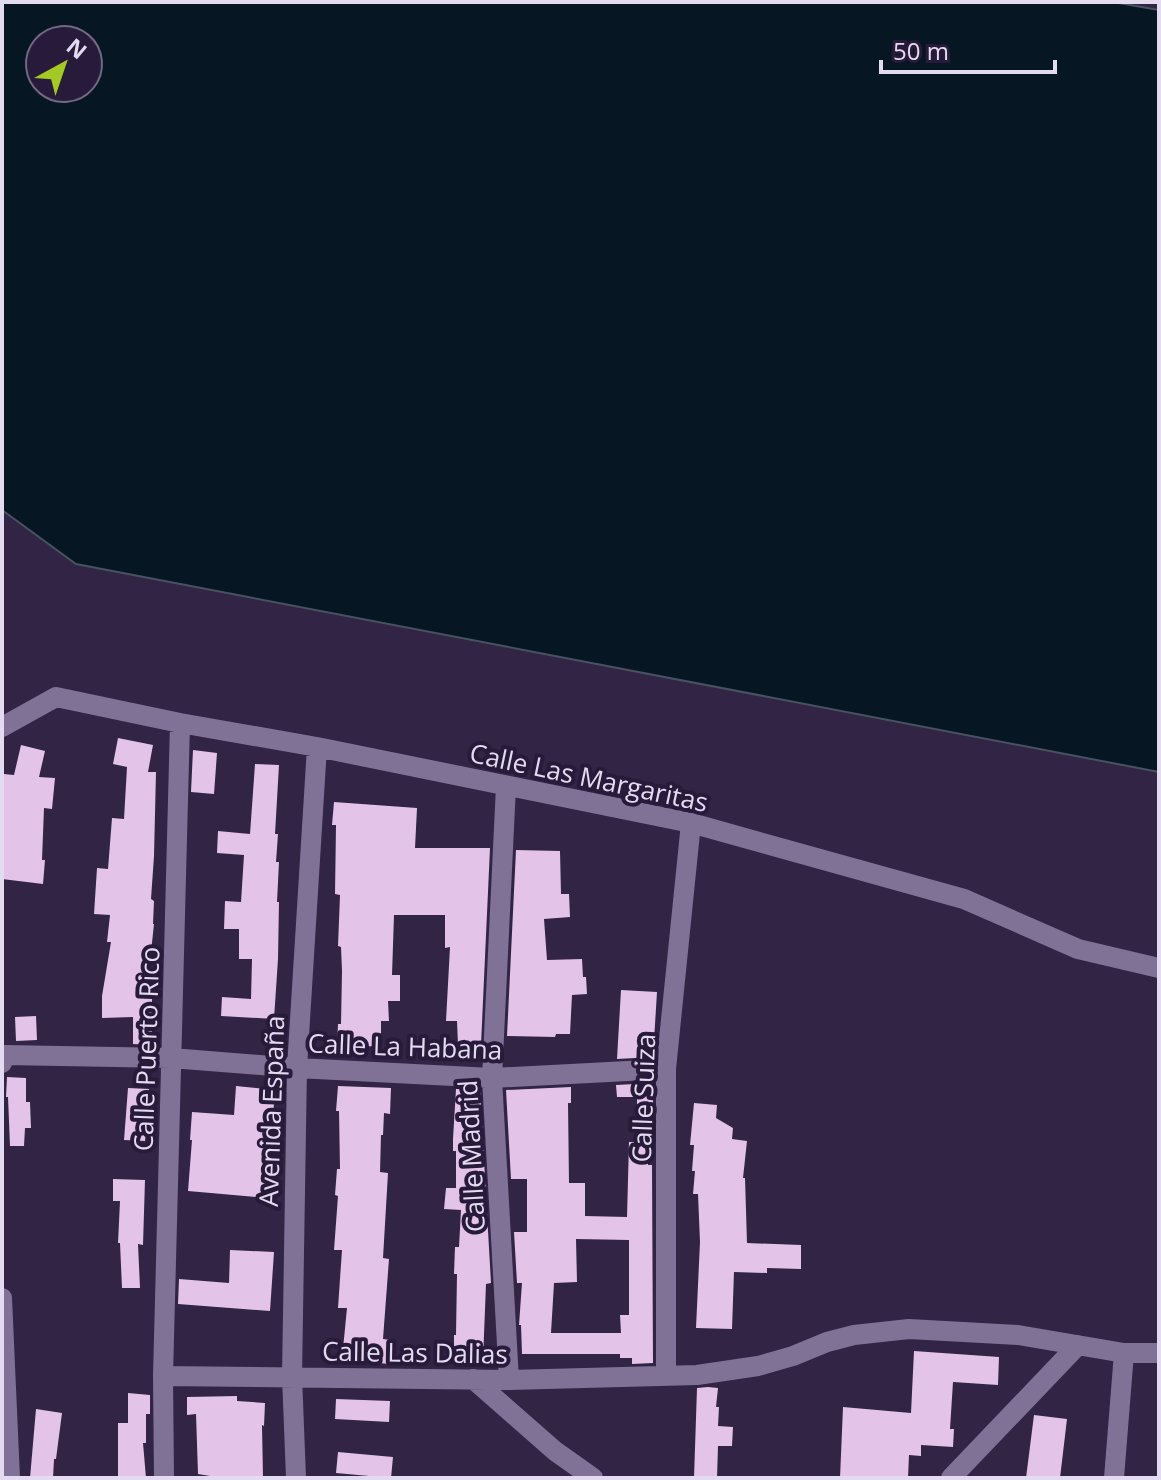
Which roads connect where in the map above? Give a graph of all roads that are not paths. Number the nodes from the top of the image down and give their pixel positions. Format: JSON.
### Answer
{"nodes":[{"id":1,"x":180,"y":723,"type":"junction"},
{"id":2,"x":2,"y":727,"type":"edge"},
{"id":3,"x":317,"y":747,"type":"junction"},
{"id":4,"x":506,"y":786,"type":"junction"},
{"id":5,"x":691,"y":823,"type":"junction"},
{"id":6,"x":1159,"y":968,"type":"edge"},
{"id":7,"x":171,"y":1058,"type":"junction"},
{"id":8,"x":2,"y":1063,"type":"edge"},
{"id":9,"x":297,"y":1068,"type":"junction"},
{"id":10,"x":666,"y":1069,"type":"junction"},
{"id":11,"x":492,"y":1078,"type":"junction"},
{"id":12,"x":2,"y":1298,"type":"edge"},
{"id":13,"x":1078,"y":1345,"type":"junction"},
{"id":14,"x":1124,"y":1353,"type":"junction"},
{"id":15,"x":1159,"y":1353,"type":"edge"},
{"id":16,"x":163,"y":1376,"type":"junction"},
{"id":17,"x":292,"y":1376,"type":"junction"},
{"id":18,"x":666,"y":1376,"type":"junction"},
{"id":19,"x":473,"y":1379,"type":"junction"},
{"id":20,"x":509,"y":1380,"type":"junction"},
{"id":21,"x":10,"y":1478,"type":"edge"},
{"id":22,"x":164,"y":1478,"type":"edge"},
{"id":23,"x":296,"y":1478,"type":"edge"},
{"id":24,"x":593,"y":1478,"type":"edge"},
{"id":25,"x":951,"y":1478,"type":"edge"},
{"id":26,"x":1114,"y":1478,"type":"edge"}],
"edges":[{"from":1,"to":2,"type":"street","name":"Calle Las Margaritas"},
{"from":1,"to":3,"type":"street","name":"Calle Las Margaritas"},
{"from":1,"to":7,"type":"street","name":"Calle Puerto Rico"},
{"from":3,"to":4,"type":"street","name":"Calle Las Margaritas"},
{"from":3,"to":9,"type":"street","name":"Avenida España"},
{"from":4,"to":5,"type":"street","name":"Calle Las Margaritas"},
{"from":4,"to":11,"type":"street","name":"Calle Madrid"},
{"from":5,"to":6,"type":"street","name":"Calle Las Margaritas"},
{"from":5,"to":10,"type":"street","name":"Calle Suiza"},
{"from":7,"to":8,"type":"street","name":"Calle La Habana"},
{"from":7,"to":9,"type":"street","name":"Calle La Habana"},
{"from":7,"to":16,"type":"street","name":"Calle Puerto Rico"},
{"from":9,"to":11,"type":"street","name":"Calle La Habana"},
{"from":9,"to":17,"type":"street","name":"Avenida España"},
{"from":10,"to":11,"type":"street","name":"Calle La Habana"},
{"from":10,"to":18,"type":"street","name":"Calle Suiza"},
{"from":11,"to":20,"type":"street","name":"Calle Madrid"},
{"from":12,"to":21,"type":"street"},
{"from":13,"to":14,"type":"street","name":"Calle Las Dalias"},
{"from":13,"to":18,"type":"street","name":"Calle Las Dalias"},
{"from":13,"to":25,"type":"street"},
{"from":14,"to":15,"type":"street","name":"Calle Las Dalias"},
{"from":14,"to":26,"type":"street"},
{"from":16,"to":17,"type":"street","name":"Calle Las Dalias"},
{"from":16,"to":22,"type":"street","name":"Calle Puerto Rico"},
{"from":17,"to":19,"type":"street","name":"Calle Las Dalias"},
{"from":17,"to":23,"type":"street","name":"Avenida España"},
{"from":18,"to":20,"type":"street","name":"Calle Las Dalias"},
{"from":19,"to":20,"type":"street","name":"Calle Las Dalias"},
{"from":19,"to":24,"type":"street"}]}
